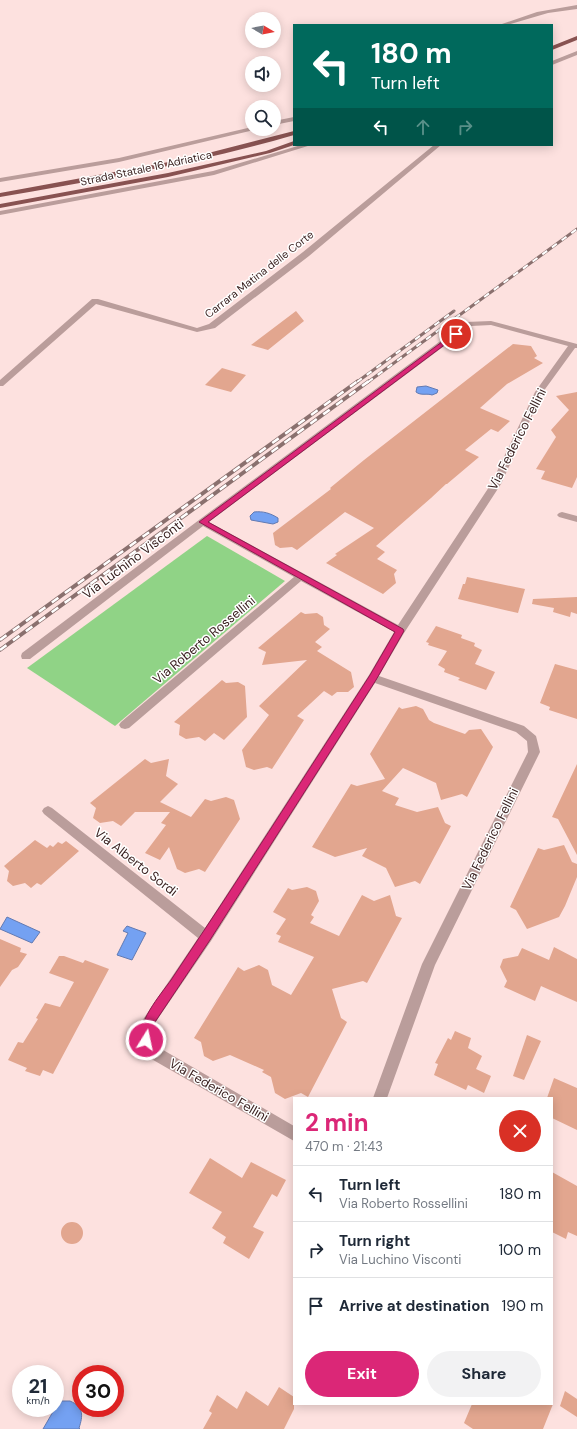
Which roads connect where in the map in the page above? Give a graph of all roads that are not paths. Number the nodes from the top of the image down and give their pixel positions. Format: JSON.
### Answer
{"nodes":[{"id":1,"x":577,"y":7,"type":"edge"},
{"id":2,"x":505,"y":24,"type":"edge"},
{"id":3,"x":577,"y":38,"type":"edge"},
{"id":4,"x":577,"y":45,"type":"edge"},
{"id":5,"x":553,"y":48,"type":"edge"},
{"id":6,"x":577,"y":53,"type":"edge"},
{"id":7,"x":553,"y":54,"type":"edge"},
{"id":8,"x":553,"y":63,"type":"edge"},
{"id":9,"x":293,"y":119,"type":"edge"},
{"id":10,"x":281,"y":122,"type":"edge"},
{"id":11,"x":245,"y":131,"type":"edge"},
{"id":12,"x":293,"y":133,"type":"edge"},
{"id":13,"x":293,"y":143,"type":"edge"},
{"id":14,"x":305,"y":146,"type":"edge"},
{"id":15,"x":437,"y":146,"type":"edge"},
{"id":16,"x":0,"y":180,"type":"edge"},
{"id":17,"x":0,"y":195,"type":"edge"},
{"id":18,"x":0,"y":206,"type":"edge"},
{"id":19,"x":0,"y":212,"type":"edge"},
{"id":20,"x":575,"y":345,"type":"edge"},
{"id":21,"x":0,"y":384,"type":"edge"},
{"id":22,"x":562,"y":515,"type":"dead end"},
{"id":23,"x":577,"y":519,"type":"edge"},
{"id":24,"x":202,"y":522,"type":"junction"},
{"id":25,"x":300,"y":577,"type":"junction"},
{"id":26,"x":400,"y":631,"type":"junction"},
{"id":27,"x":26,"y":656,"type":"dead end"},
{"id":28,"x":373,"y":678,"type":"junction"},
{"id":29,"x":125,"y":725,"type":"dead end"},
{"id":30,"x":48,"y":811,"type":"dead end"},
{"id":31,"x":206,"y":937,"type":"junction"},
{"id":32,"x":380,"y":1097,"type":"edge"},
{"id":33,"x":293,"y":1133,"type":"edge"}],
"edges":[{"from":1,"to":2,"type":"street"},
{"from":3,"to":5,"type":"highway"},
{"from":4,"to":7,"type":"highway"},
{"from":6,"to":8,"type":"street"},
{"from":9,"to":10,"type":"street"},
{"from":11,"to":16,"type":"street"},
{"from":12,"to":17,"type":"highway","name":"Strada Statale 16 Adriatica"},
{"from":13,"to":18,"type":"highway","name":"Strada Statale 16 Adriatica"},
{"from":14,"to":19,"type":"street"},
{"from":15,"to":21,"type":"street","name":"Carrara Matina delle Corte"},
{"from":20,"to":24,"type":"street","name":"Via Luchino Visconti"},
{"from":20,"to":26,"type":"street","name":"Via Federico Fellini"},
{"from":22,"to":23,"type":"street"},
{"from":24,"to":25,"type":"street"},
{"from":24,"to":27,"type":"street","name":"Via Luchino Visconti"},
{"from":25,"to":26,"type":"street"},
{"from":25,"to":29,"type":"street","name":"Via Roberto Rossellini"},
{"from":26,"to":28,"type":"street","name":"Via Federico Fellini"},
{"from":28,"to":31,"type":"street","name":"Via Federico Fellini"},
{"from":28,"to":32,"type":"street","name":"Via Federico Fellini"},
{"from":30,"to":31,"type":"street","name":"Via Alberto Sordi"},
{"from":31,"to":33,"type":"street","name":"Via Federico Fellini"}]}
